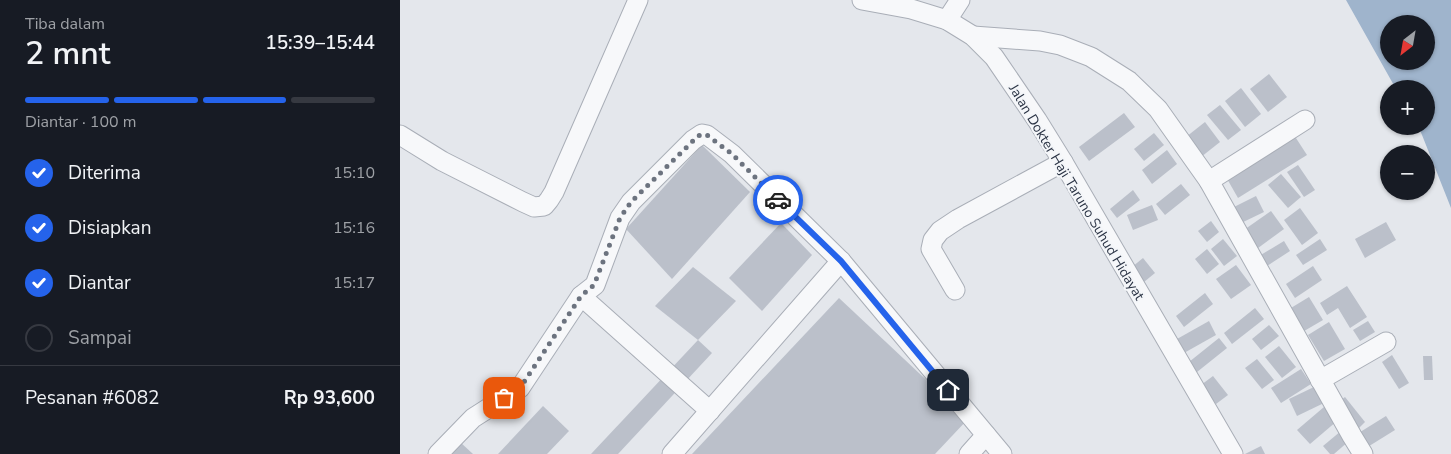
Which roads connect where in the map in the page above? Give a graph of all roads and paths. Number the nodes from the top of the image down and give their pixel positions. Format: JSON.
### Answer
{"nodes":[{"id":1,"x":638,"y":0,"type":"edge"},
{"id":2,"x":862,"y":0,"type":"edge"},
{"id":3,"x":960,"y":0,"type":"edge"},
{"id":4,"x":947,"y":20,"type":"junction"},
{"id":5,"x":973,"y":36,"type":"junction"},
{"id":6,"x":1305,"y":120,"type":"dead end"},
{"id":7,"x":400,"y":135,"type":"edge"},
{"id":8,"x":1062,"y":162,"type":"junction"},
{"id":9,"x":1209,"y":180,"type":"junction"},
{"id":10,"x":841,"y":261,"type":"junction"},
{"id":11,"x":955,"y":290,"type":"dead end"},
{"id":12,"x":581,"y":296,"type":"junction"},
{"id":13,"x":1386,"y":342,"type":"dead end"},
{"id":14,"x":1320,"y":380,"type":"junction"},
{"id":15,"x":710,"y":411,"type":"junction"},
{"id":16,"x":986,"y":435,"type":"junction"},
{"id":17,"x":438,"y":454,"type":"edge"},
{"id":18,"x":672,"y":454,"type":"edge"},
{"id":19,"x":969,"y":454,"type":"edge"},
{"id":20,"x":1002,"y":454,"type":"edge"},
{"id":21,"x":1233,"y":454,"type":"edge"},
{"id":22,"x":1363,"y":454,"type":"edge"}],
"edges":[{"from":1,"to":7,"type":"street"},
{"from":2,"to":4,"type":"street","name":"Jalan Dokter Haji Taruno Suhud Hidayat"},
{"from":3,"to":4,"type":"street"},
{"from":4,"to":5,"type":"street","name":"Jalan Dokter Haji Taruno Suhud Hidayat"},
{"from":5,"to":8,"type":"street","name":"Jalan Dokter Haji Taruno Suhud Hidayat"},
{"from":5,"to":9,"type":"street"},
{"from":6,"to":9,"type":"street"},
{"from":8,"to":11,"type":"street"},
{"from":8,"to":21,"type":"street","name":"Jalan Dokter Haji Taruno Suhud Hidayat"},
{"from":9,"to":14,"type":"street"},
{"from":10,"to":12,"type":"street"},
{"from":10,"to":15,"type":"street"},
{"from":10,"to":16,"type":"street"},
{"from":12,"to":15,"type":"street"},
{"from":12,"to":17,"type":"street"},
{"from":13,"to":14,"type":"street"},
{"from":14,"to":22,"type":"street"},
{"from":15,"to":18,"type":"street"},
{"from":16,"to":19,"type":"street"},
{"from":16,"to":20,"type":"street"}]}
